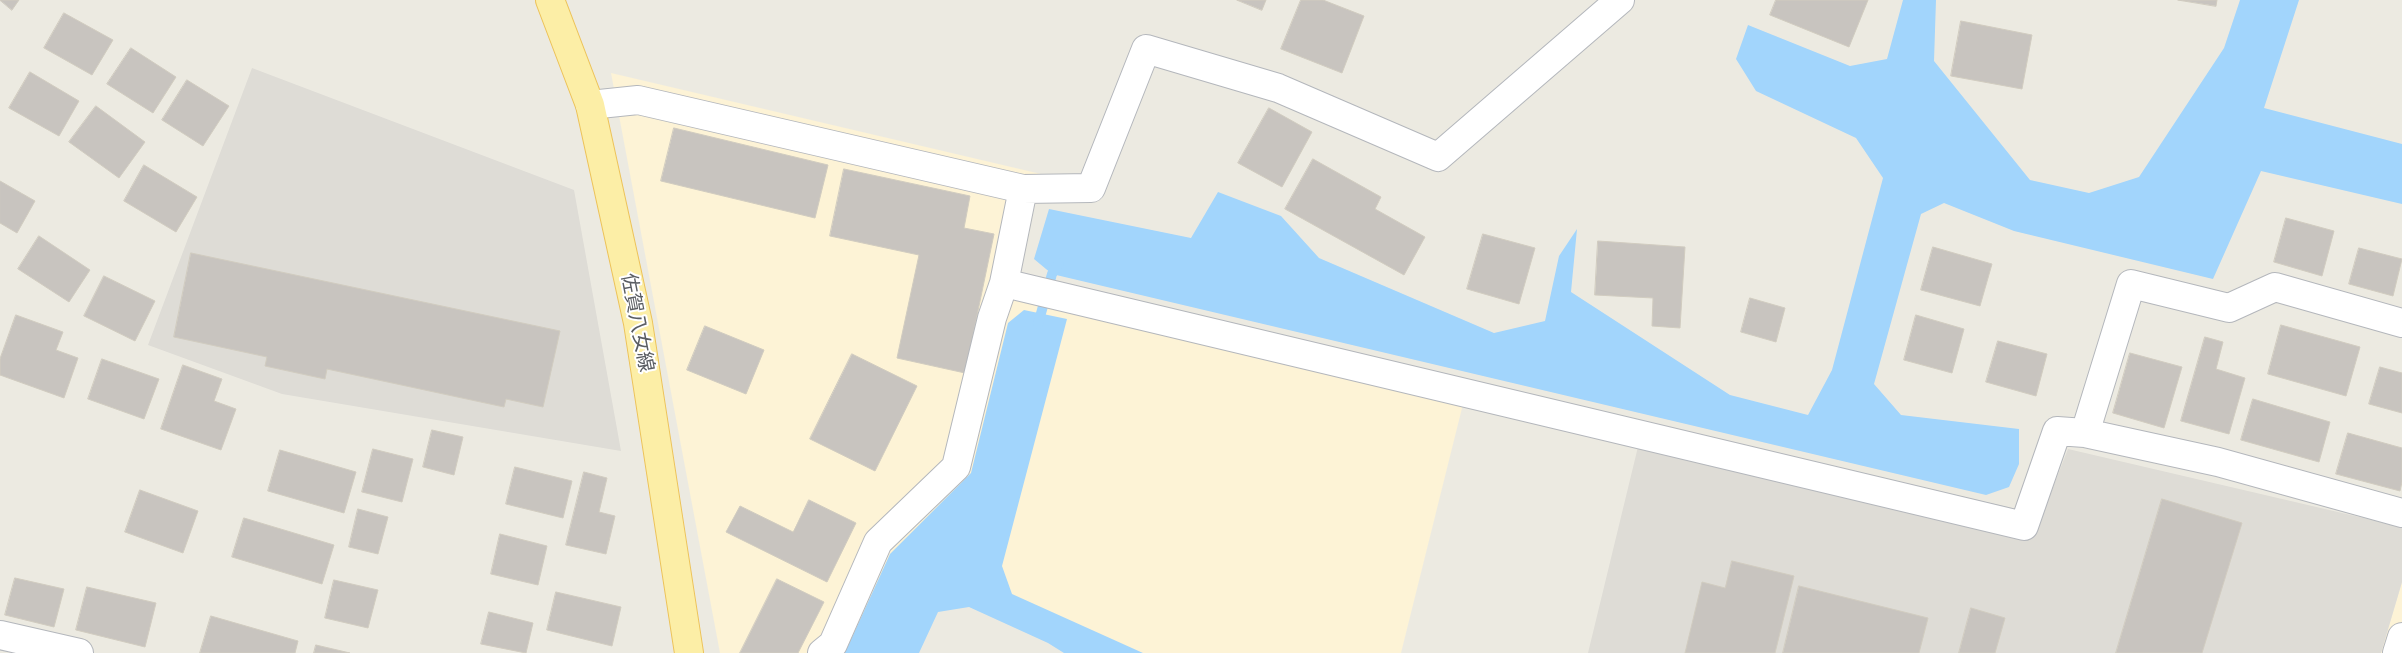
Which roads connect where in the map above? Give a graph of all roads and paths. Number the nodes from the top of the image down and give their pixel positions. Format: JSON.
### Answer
{"nodes":[{"id":1,"x":550,"y":0,"type":"edge"},
{"id":2,"x":1620,"y":0,"type":"edge"},
{"id":3,"x":590,"y":105,"type":"junction"},
{"id":4,"x":1023,"y":188,"type":"junction"},
{"id":5,"x":1004,"y":283,"type":"junction"},
{"id":6,"x":2402,"y":323,"type":"edge"},
{"id":7,"x":2086,"y":433,"type":"junction"},
{"id":8,"x":2402,"y":513,"type":"edge"},
{"id":9,"x":0,"y":635,"type":"edge"},
{"id":10,"x":2402,"y":637,"type":"edge"},
{"id":11,"x":79,"y":653,"type":"edge"},
{"id":12,"x":688,"y":653,"type":"edge"},
{"id":13,"x":822,"y":653,"type":"edge"},
{"id":14,"x":2397,"y":653,"type":"edge"}],
"edges":[{"from":1,"to":3,"type":"main road","name":"佐賀八女線"},
{"from":2,"to":4,"type":"street"},
{"from":3,"to":4,"type":"street"},
{"from":3,"to":12,"type":"main road","name":"佐賀八女線"},
{"from":4,"to":5,"type":"street"},
{"from":5,"to":7,"type":"street"},
{"from":5,"to":13,"type":"street"},
{"from":6,"to":7,"type":"street"},
{"from":7,"to":8,"type":"street"},
{"from":9,"to":11,"type":"street"},
{"from":10,"to":14,"type":"street"}]}
